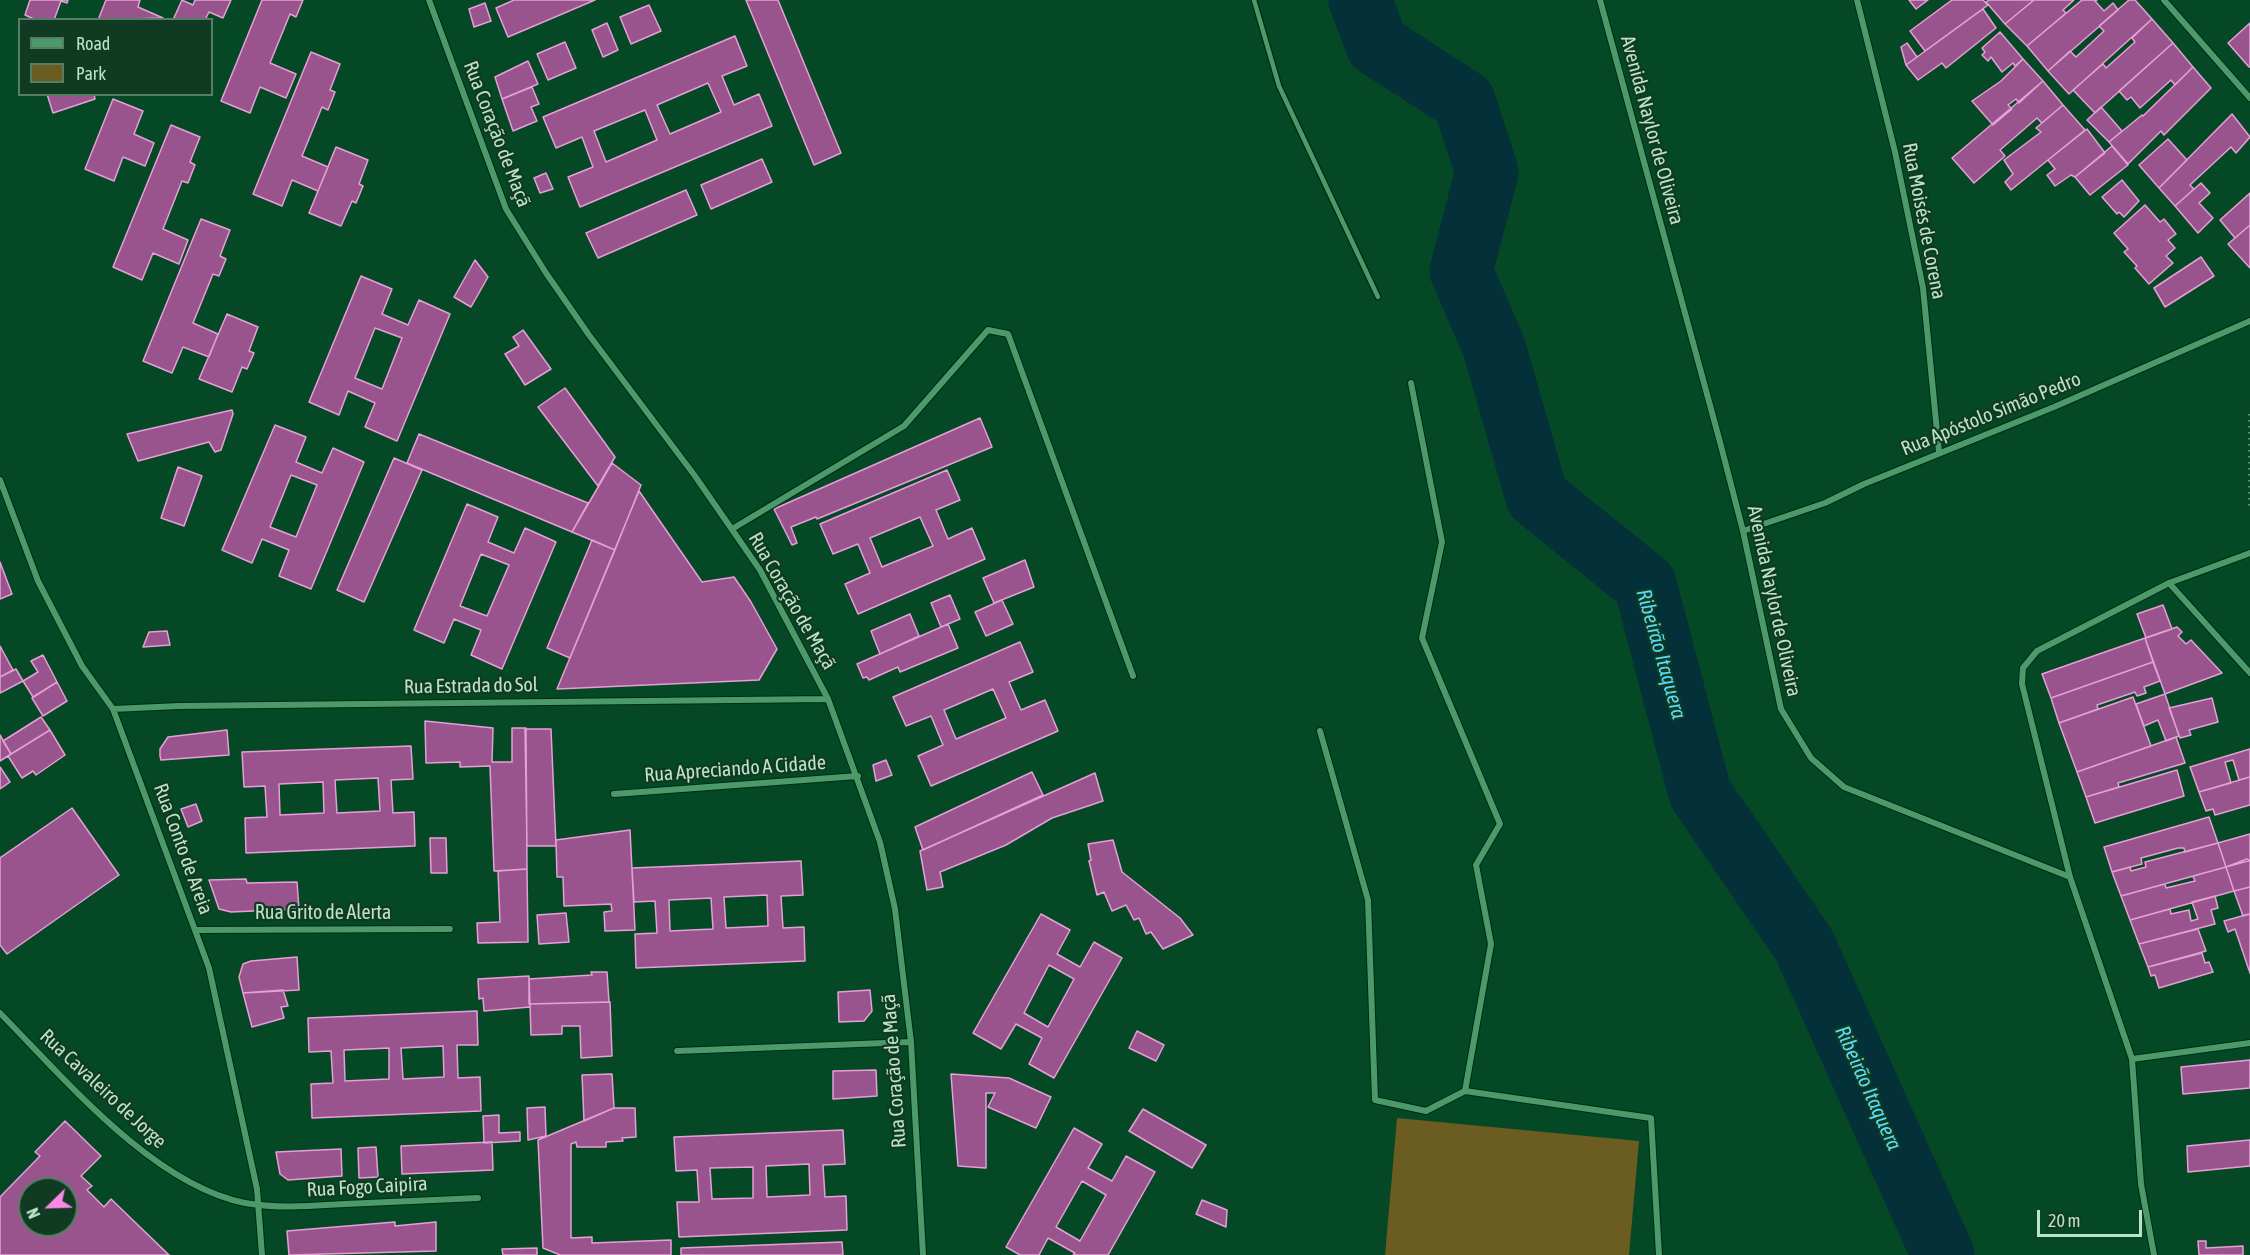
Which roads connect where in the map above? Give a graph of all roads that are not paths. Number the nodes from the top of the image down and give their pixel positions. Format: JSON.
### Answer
{"nodes":[{"id":1,"x":429,"y":0,"type":"edge"},
{"id":2,"x":1254,"y":0,"type":"edge"},
{"id":3,"x":1600,"y":0,"type":"edge"},
{"id":4,"x":1857,"y":0,"type":"edge"},
{"id":5,"x":2164,"y":0,"type":"edge"},
{"id":6,"x":2250,"y":98,"type":"edge"},
{"id":7,"x":1378,"y":297,"type":"dead end"},
{"id":8,"x":2250,"y":321,"type":"edge"},
{"id":9,"x":1411,"y":383,"type":"dead end"},
{"id":10,"x":1939,"y":452,"type":"junction"},
{"id":11,"x":0,"y":480,"type":"edge"},
{"id":12,"x":732,"y":529,"type":"junction"},
{"id":13,"x":1743,"y":531,"type":"junction"},
{"id":14,"x":2250,"y":553,"type":"edge"},
{"id":15,"x":2169,"y":582,"type":"junction"},
{"id":16,"x":2250,"y":673,"type":"edge"},
{"id":17,"x":1133,"y":676,"type":"dead end"},
{"id":18,"x":828,"y":699,"type":"junction"},
{"id":19,"x":113,"y":709,"type":"junction"},
{"id":20,"x":1320,"y":731,"type":"dead end"},
{"id":21,"x":858,"y":776,"type":"junction"},
{"id":22,"x":614,"y":794,"type":"dead end"},
{"id":23,"x":2070,"y":878,"type":"junction"},
{"id":24,"x":450,"y":929,"type":"dead end"},
{"id":25,"x":196,"y":930,"type":"junction"},
{"id":26,"x":0,"y":1013,"type":"edge"},
{"id":27,"x":911,"y":1042,"type":"junction"},
{"id":28,"x":2250,"y":1043,"type":"edge"},
{"id":29,"x":677,"y":1051,"type":"dead end"},
{"id":30,"x":2132,"y":1059,"type":"junction"},
{"id":31,"x":1464,"y":1091,"type":"junction"},
{"id":32,"x":478,"y":1198,"type":"dead end"},
{"id":33,"x":258,"y":1205,"type":"junction"},
{"id":34,"x":262,"y":1255,"type":"edge"},
{"id":35,"x":923,"y":1255,"type":"edge"},
{"id":36,"x":1659,"y":1255,"type":"edge"},
{"id":37,"x":2154,"y":1255,"type":"edge"}],
"edges":[{"from":1,"to":12,"type":"street","name":"Rua Coração de Maçã"},
{"from":2,"to":7,"type":"lane"},
{"from":3,"to":13,"type":"street","name":"Avenida Naylor de Oliveira"},
{"from":4,"to":10,"type":"street","name":"Rua Moisés de Corena"},
{"from":5,"to":6,"type":"street"},
{"from":8,"to":10,"type":"street","name":"Rua Apóstolo Simão Pedro"},
{"from":9,"to":31,"type":"street"},
{"from":10,"to":13,"type":"street","name":"Rua Apóstolo Simão Pedro"},
{"from":11,"to":19,"type":"street","name":"Rua Conto de Areia"},
{"from":12,"to":17,"type":"street"},
{"from":12,"to":18,"type":"street","name":"Rua Coração de Maçã"},
{"from":13,"to":23,"type":"street","name":"Avenida Naylor de Oliveira"},
{"from":14,"to":15,"type":"street"},
{"from":15,"to":16,"type":"street"},
{"from":15,"to":23,"type":"street"},
{"from":18,"to":19,"type":"street","name":"Rua Estrada do Sol"},
{"from":18,"to":21,"type":"street","name":"Rua Coração de Maçã"},
{"from":19,"to":25,"type":"street","name":"Rua Conto de Areia"},
{"from":20,"to":31,"type":"street"},
{"from":21,"to":22,"type":"street","name":"Rua Apreciando A Cidade"},
{"from":21,"to":27,"type":"street","name":"Rua Coração de Maçã"},
{"from":23,"to":30,"type":"street"},
{"from":24,"to":25,"type":"street","name":"Rua Grito de Alerta"},
{"from":25,"to":33,"type":"street","name":"Rua Conto de Areia"},
{"from":26,"to":33,"type":"street","name":"Rua Cavaleiro de Jorge"},
{"from":27,"to":29,"type":"street"},
{"from":27,"to":35,"type":"street","name":"Rua Coração de Maçã"},
{"from":28,"to":30,"type":"street"},
{"from":30,"to":37,"type":"street"},
{"from":31,"to":36,"type":"street"},
{"from":32,"to":33,"type":"street","name":"Rua Fogo Caipira"},
{"from":33,"to":34,"type":"street","name":"Rua Conto de Areia"}]}
